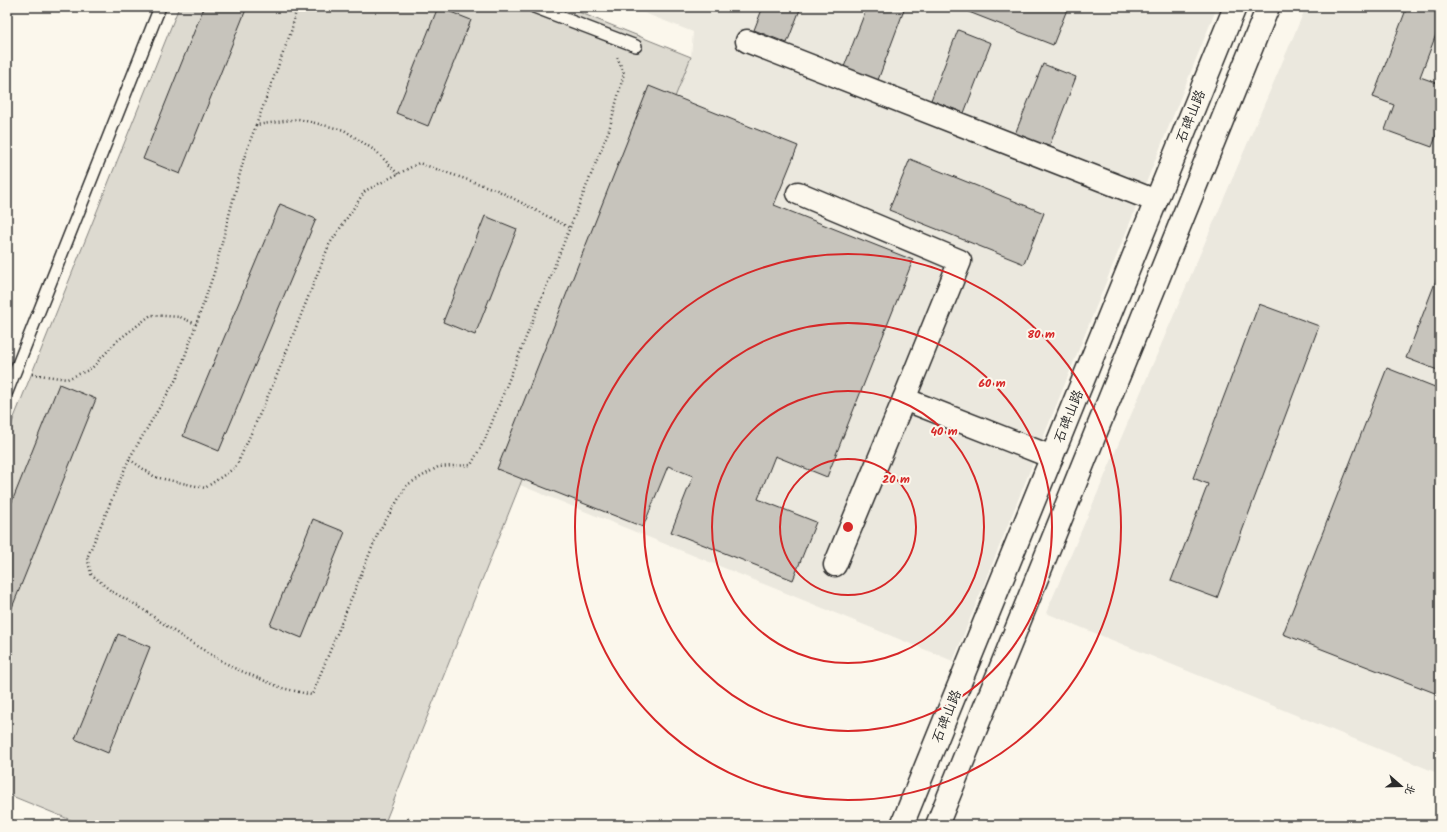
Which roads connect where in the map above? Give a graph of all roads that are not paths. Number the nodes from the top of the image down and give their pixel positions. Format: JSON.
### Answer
{"nodes":[{"id":1,"x":160,"y":7,"type":"edge"},
{"id":2,"x":534,"y":7,"type":"edge"},
{"id":3,"x":1235,"y":7,"type":"edge"},
{"id":4,"x":1268,"y":7,"type":"edge"},
{"id":5,"x":747,"y":41,"type":"dead end"},
{"id":6,"x":636,"y":46,"type":"dead end"},
{"id":7,"x":798,"y":193,"type":"dead end"},
{"id":8,"x":1156,"y":201,"type":"junction"},
{"id":9,"x":7,"y":392,"type":"edge"},
{"id":10,"x":904,"y":399,"type":"junction"},
{"id":11,"x":1052,"y":457,"type":"junction"},
{"id":12,"x":834,"y":565,"type":"dead end"},
{"id":13,"x":902,"y":825,"type":"edge"},
{"id":14,"x":937,"y":825,"type":"edge"}],
"edges":[{"from":1,"to":9,"type":"lane"},
{"from":2,"to":6,"type":"lane"},
{"from":3,"to":8,"type":"street","name":"石碑山路"},
{"from":4,"to":14,"type":"street"},
{"from":5,"to":8,"type":"street"},
{"from":7,"to":10,"type":"street"},
{"from":8,"to":11,"type":"street","name":"石碑山路"},
{"from":10,"to":11,"type":"street"},
{"from":10,"to":12,"type":"street"},
{"from":11,"to":13,"type":"street","name":"石碑山路"}]}
